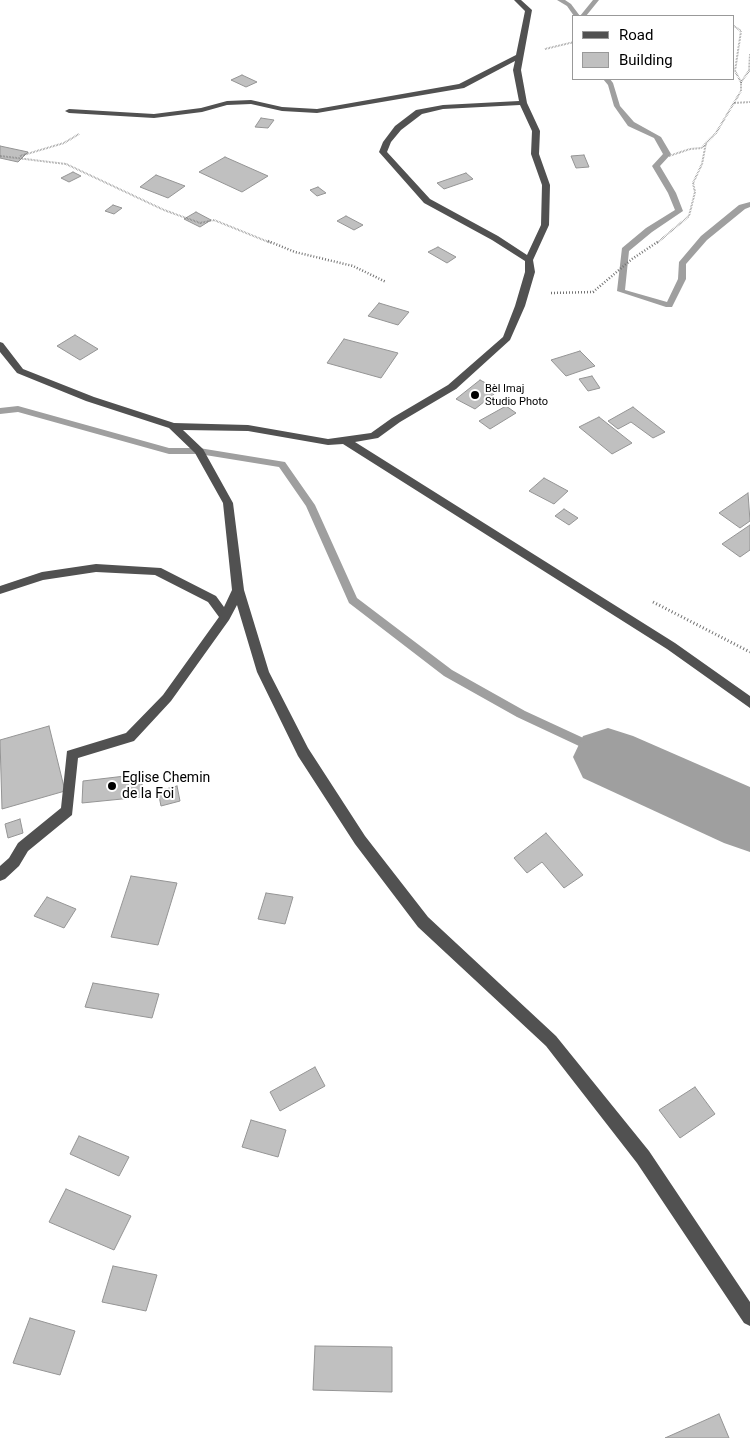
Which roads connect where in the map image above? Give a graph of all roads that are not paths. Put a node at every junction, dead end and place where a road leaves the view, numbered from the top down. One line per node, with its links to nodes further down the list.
1 (517, 0): 2 (street)
2 (518, 57): 3 (street); 4 (street)
3 (523, 103): 5 (street); 5 (street)
4 (69, 111)
5 (529, 260): 8 (street)
6 (0, 345): 7 (street)
7 (173, 426): 8 (street); 10 (street)
8 (346, 441): 12 (street)
9 (0, 590): 11 (street)
10 (238, 590): 11 (street); 14 (street)
11 (225, 617): 13 (street)
12 (750, 703)
13 (0, 874)
14 (750, 1317)

